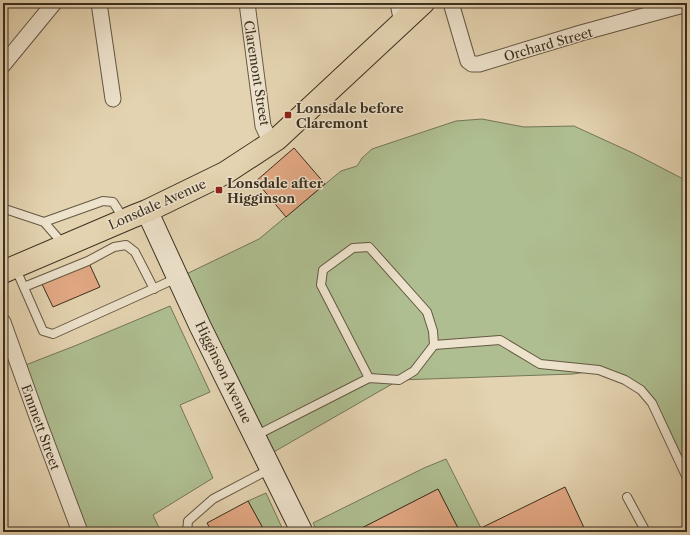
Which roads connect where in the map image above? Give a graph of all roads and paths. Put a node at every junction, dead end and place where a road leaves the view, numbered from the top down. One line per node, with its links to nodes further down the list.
1 (54, 3): 8 (street)
2 (99, 3): 9 (street)
3 (246, 3): 10 (street, Claremont Street)
4 (423, 3): 7 (main road, Lonsdale Avenue)
5 (451, 3): 6 (street, Orchard Street)
6 (687, 4)
7 (400, 13): 10 (main road, Lonsdale Avenue)
8 (3, 65)
9 (113, 99)
10 (271, 143): 12 (main road, Lonsdale Avenue)
11 (8, 210): 14 (lane)
12 (147, 212): 13 (main road, Lonsdale Avenue); 17 (street, Higginson Avenue)
13 (125, 220): 14 (lane); 15 (main road, Lonsdale Avenue)
14 (44, 222): 15 (lane)
15 (65, 246): 16 (main road, Lonsdale Avenue)
16 (9, 269): 18 (lane)
17 (178, 278): 19 (lane); 23 (street, Higginson Avenue)
18 (24, 286): 19 (lane); 19 (lane)
19 (154, 289)
20 (3, 322): 27 (street, Emmett Street)
21 (434, 345): 22 (lane); 22 (lane); 25 (lane)
22 (369, 378): 23 (lane)
23 (255, 436): 24 (street, Higginson Avenue)
24 (271, 469): 28 (lane); 29 (street, Higginson Avenue)
25 (687, 478)
26 (627, 498): 30 (lane)
27 (80, 532)
28 (187, 532)
29 (302, 532)
30 (646, 532)

